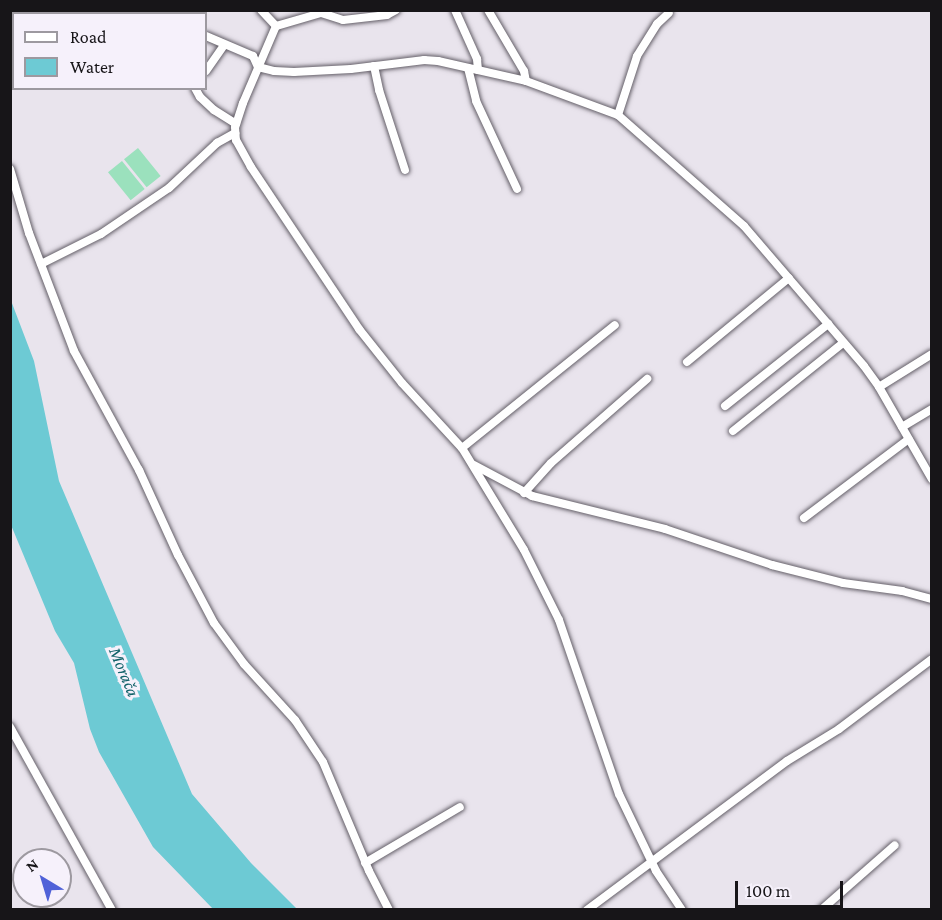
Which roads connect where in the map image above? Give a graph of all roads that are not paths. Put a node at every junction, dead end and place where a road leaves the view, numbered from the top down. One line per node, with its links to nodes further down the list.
1 (261, 10): 6 (street)
2 (396, 10): 6 (street)
3 (455, 10): 13 (street)
4 (488, 10): 14 (street)
5 (669, 13): 16 (street)
6 (276, 26): 10 (street)
7 (207, 36): 8 (street)
8 (224, 45): 10 (street); 12 (street)
9 (375, 66): 10 (street); 11 (street); 20 (street)
10 (258, 67): 17 (street)
11 (468, 68): 13 (street); 21 (street)
12 (207, 70)
13 (478, 70): 14 (street)
14 (525, 81): 16 (street)
15 (196, 90): 17 (street)
16 (618, 115): 23 (street)
17 (236, 124): 18 (street)
18 (235, 134): 22 (street); 36 (street)
19 (10, 169): 22 (street)
20 (405, 170)
21 (517, 189)
22 (41, 264): 47 (street)
23 (789, 278): 24 (street); 28 (street)
24 (828, 324): 26 (street); 31 (street)
25 (615, 325): 36 (street)
26 (843, 342): 30 (street); 34 (street)
27 (932, 354): 30 (street)
28 (687, 362)
29 (647, 379): 39 (street)
30 (879, 387): 33 (street)
31 (725, 406)
32 (932, 409): 33 (street)
33 (902, 427): 35 (street)
34 (733, 431)
35 (909, 439): 38 (street); 40 (street)
36 (462, 448): 37 (street)
37 (473, 464): 39 (street); 46 (street)
38 (932, 479)
39 (524, 493): 41 (street)
40 (804, 519)
41 (932, 598)
42 (932, 659): 46 (street)
43 (10, 728): 48 (street)
44 (460, 807): 47 (street)
45 (895, 845): 52 (street)
46 (651, 860): 50 (street); 51 (street)
47 (365, 863): 49 (street)
48 (112, 909)
49 (389, 909)
50 (587, 909)
51 (682, 909)
52 (821, 909)

